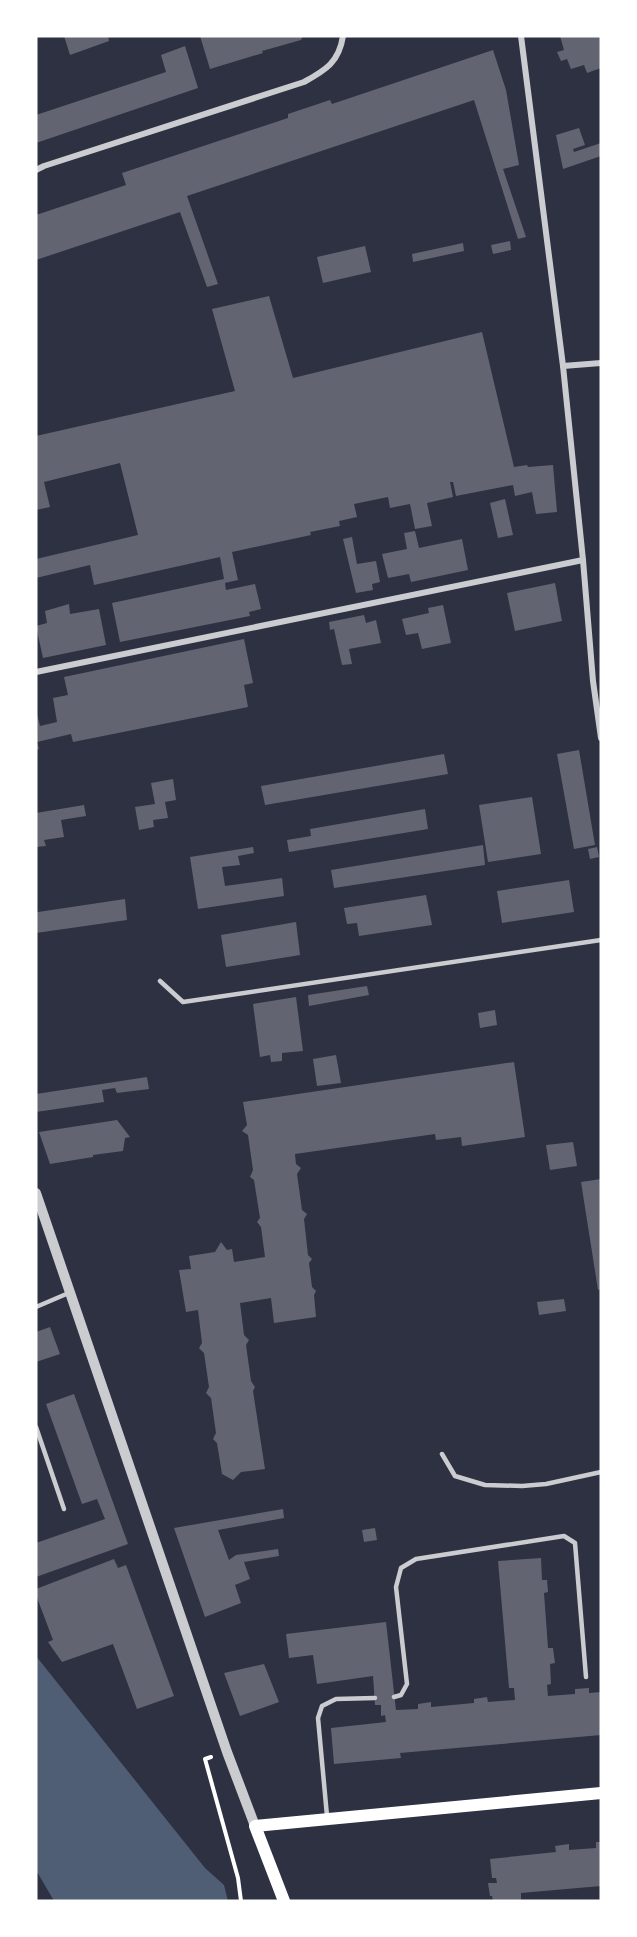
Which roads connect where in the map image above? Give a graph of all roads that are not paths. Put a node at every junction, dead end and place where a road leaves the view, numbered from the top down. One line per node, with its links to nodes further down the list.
1 (343, 36): 3 (street)
2 (520, 36): 5 (street)
3 (36, 171)
4 (601, 363): 5 (street)
5 (563, 366): 6 (street)
6 (583, 560): 7 (street); 8 (street)
7 (36, 672)
8 (601, 738)
9 (601, 940): 10 (lane)
10 (160, 981)
11 (36, 1193): 12 (street)
12 (70, 1292): 13 (lane); 23 (street)
13 (36, 1307)
14 (36, 1427): 17 (lane)
15 (442, 1454): 16 (lane)
16 (601, 1472)
17 (64, 1509)
18 (586, 1677): 19 (lane)
19 (394, 1697)
20 (375, 1698): 22 (lane)
21 (601, 1793): 22 (main road)
22 (327, 1819): 23 (main road)
23 (255, 1826): 24 (main road)
24 (284, 1901)

